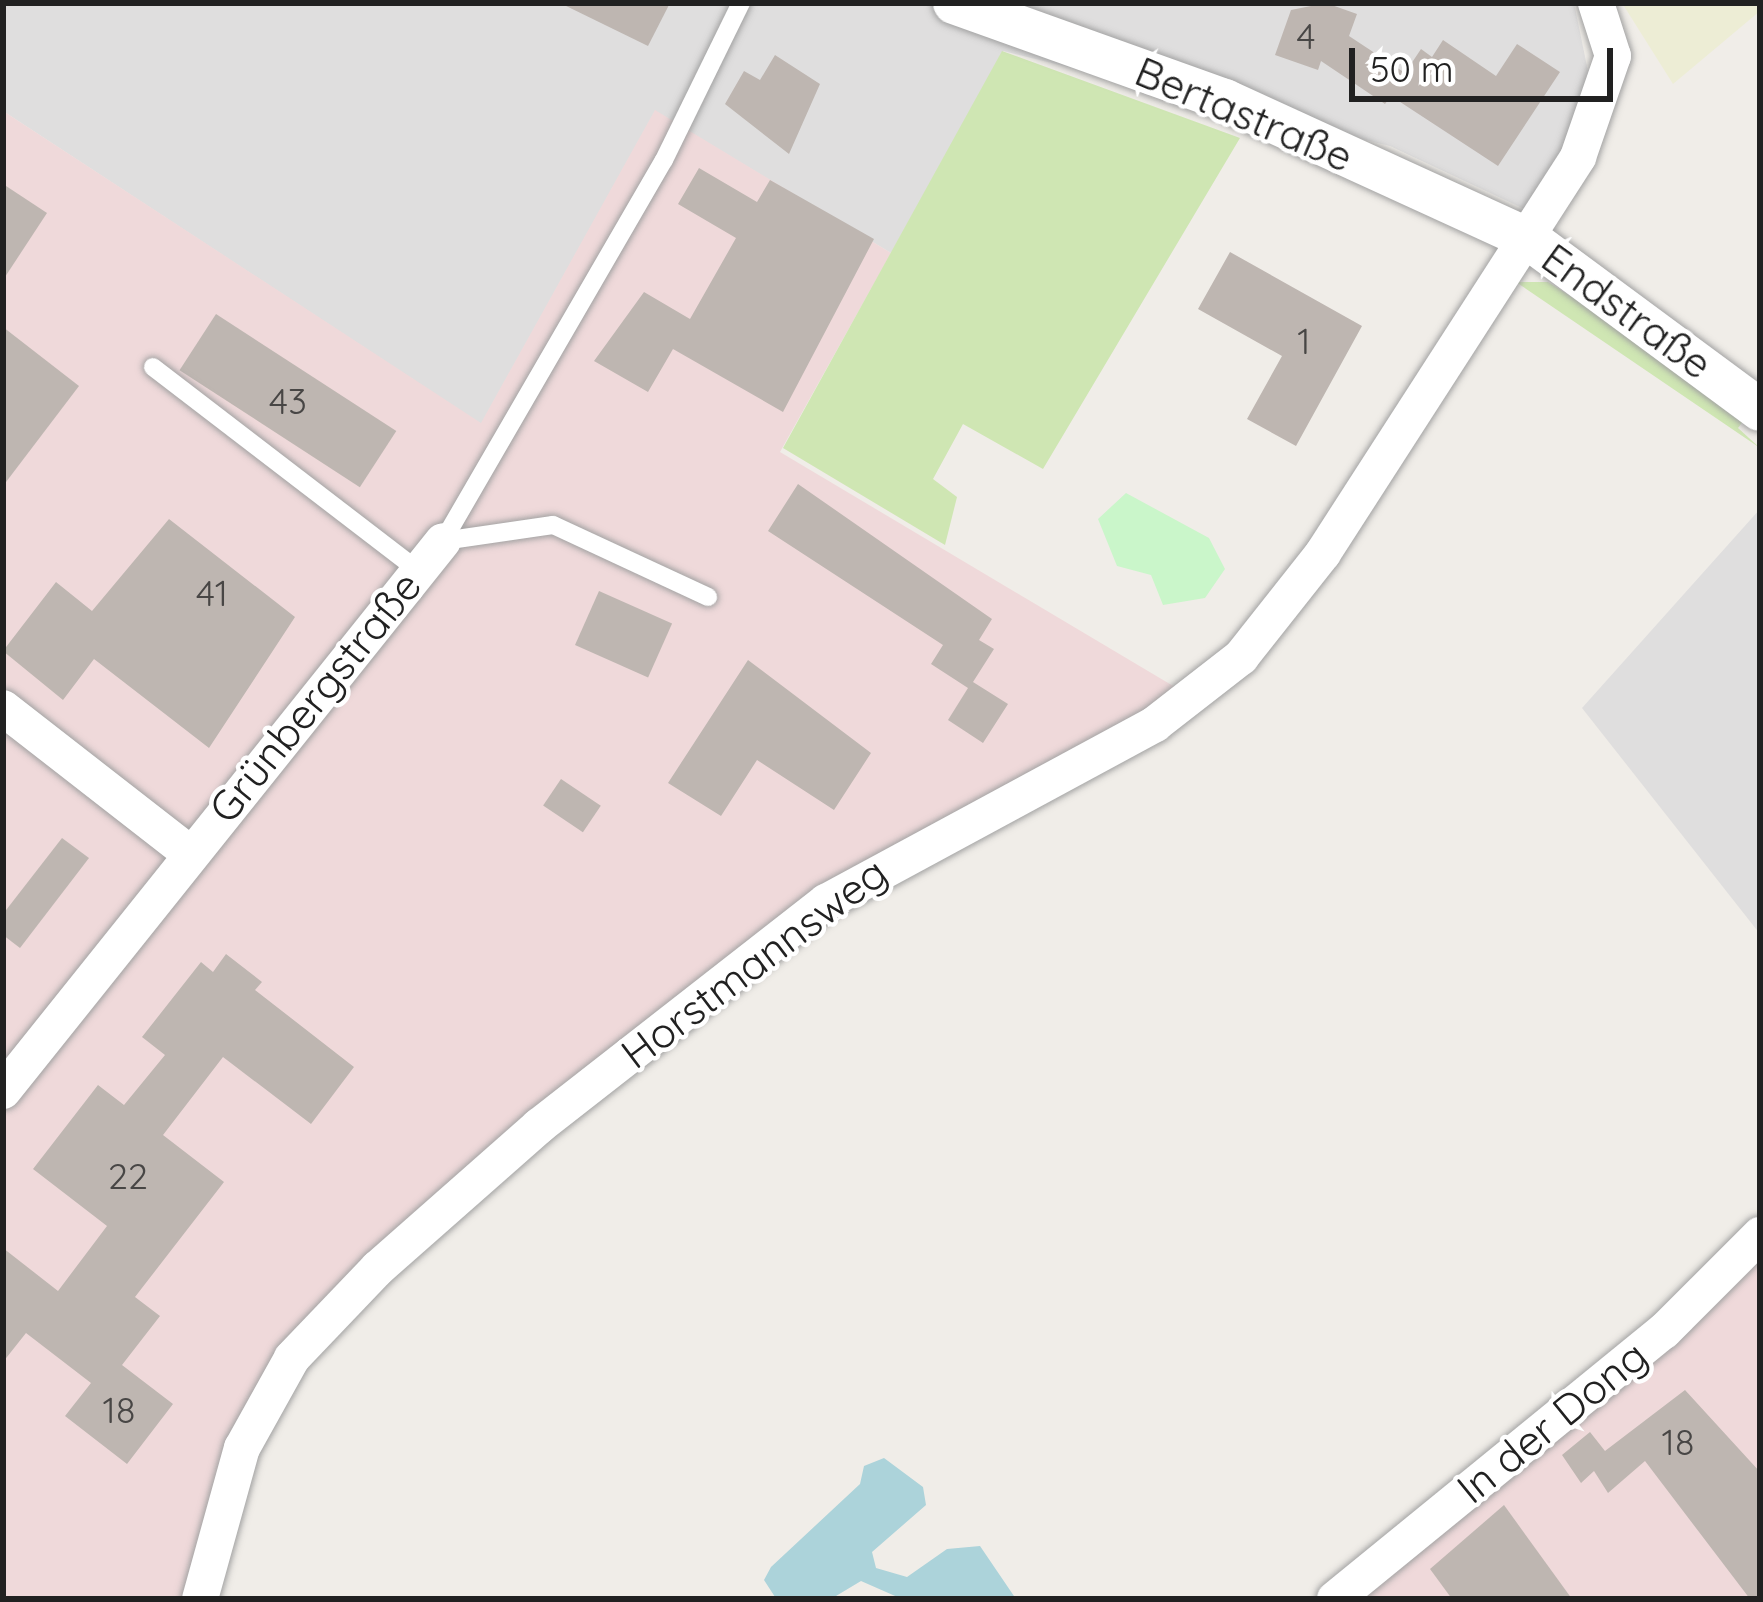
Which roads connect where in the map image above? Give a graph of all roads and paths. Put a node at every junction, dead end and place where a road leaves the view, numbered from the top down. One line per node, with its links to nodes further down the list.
1 (741, 3): 7 (lane)
2 (954, 3): 4 (street, Bertastraße)
3 (1596, 3): 4 (street, Endstraße)
4 (1529, 239): 6 (street, Endstraße); 14 (street, Horstmannsweg)
5 (153, 367): 8 (lane)
6 (1760, 410)
7 (443, 541): 8 (street, Grünbergstraße); 9 (lane)
8 (418, 570): 11 (street, Grünbergstraße)
9 (708, 597)
10 (3, 708): 11 (street, Grünbergstraße)
11 (188, 853): 12 (street, Grünbergstraße)
12 (3, 1091)
13 (1760, 1235): 15 (street, In der Dong)
14 (200, 1599)
15 (1335, 1599)

